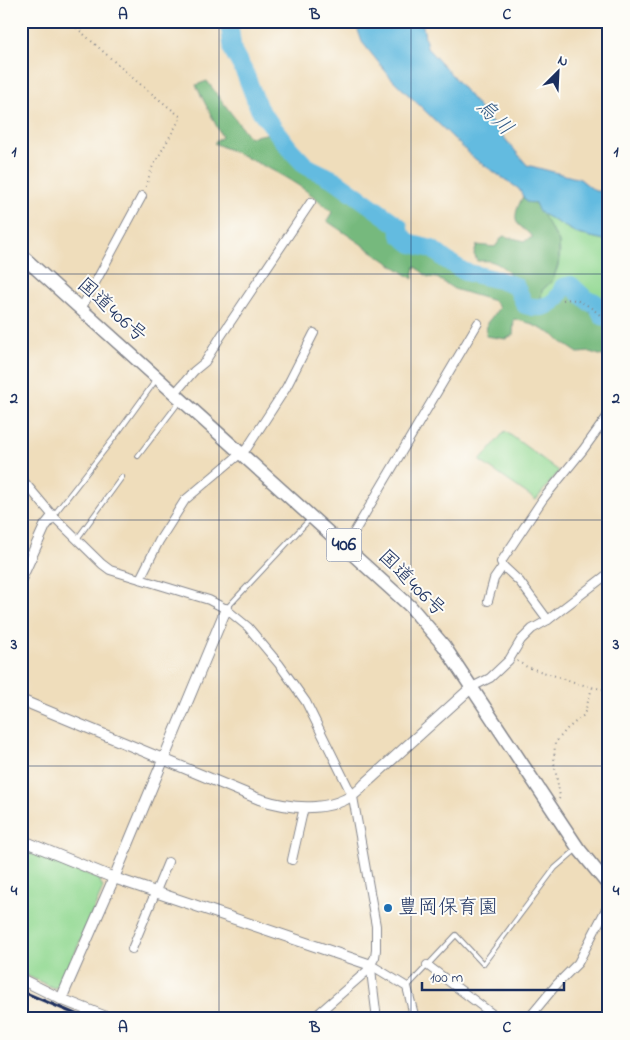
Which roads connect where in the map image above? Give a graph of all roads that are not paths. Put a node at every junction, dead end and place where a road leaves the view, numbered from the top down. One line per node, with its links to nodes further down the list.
1 (142, 196): 4 (street)
2 (311, 202): 8 (street)
3 (21, 255): 4 (highway, 国道406号 / 406)
4 (81, 309): 7 (highway, 国道406号 / 406)
5 (478, 324): 17 (street)
6 (314, 333): 10 (street)
7 (157, 377): 8 (highway, 国道406号 / 406); 14 (lane)
8 (178, 396): 10 (highway, 国道406号 / 406); 11 (lane)
9 (609, 414): 18 (street)
10 (241, 454): 15 (highway, 国道406号 / 406); 21 (street)
11 (138, 456)
12 (122, 477): 16 (lane)
13 (21, 478): 14 (street)
14 (53, 516): 16 (street); 20 (street)
15 (312, 516): 17 (highway, 国道406号 / 406); 23 (lane)
16 (77, 539): 21 (street)
17 (346, 546): 25 (highway, 国道406号 / 406)
18 (503, 566): 22 (street); 24 (street)
19 (609, 573): 24 (street)
20 (21, 579)
21 (140, 579): 23 (street)
22 (488, 600)
23 (226, 609): 27 (street); 28 (street)
24 (548, 620): 25 (street)
25 (472, 687): 28 (street); 31 (highway, 国道406号 / 406)
26 (21, 700): 27 (street)
27 (163, 759): 29 (street); 34 (street)
28 (353, 797): 29 (street); 39 (street)
29 (304, 807): 32 (street)
30 (21, 840): 34 (street)
31 (578, 848): 35 (highway, 国道406号 / 406); 40 (lane)
32 (292, 860)
33 (168, 862): 36 (street)
34 (114, 878): 36 (street); 43 (street)
35 (609, 886)
36 (156, 892): 38 (street); 39 (street)
37 (609, 907): 49 (street)
38 (132, 949)
39 (371, 965): 42 (street); 45 (street); 46 (street)
40 (427, 965): 42 (lane); 48 (street)
41 (21, 979): 43 (street)
42 (406, 987): 47 (street)
43 (61, 999): 44 (street)
44 (111, 1019)
45 (312, 1019)
46 (377, 1019)
47 (415, 1019)
48 (499, 1019)
49 (528, 1019)

